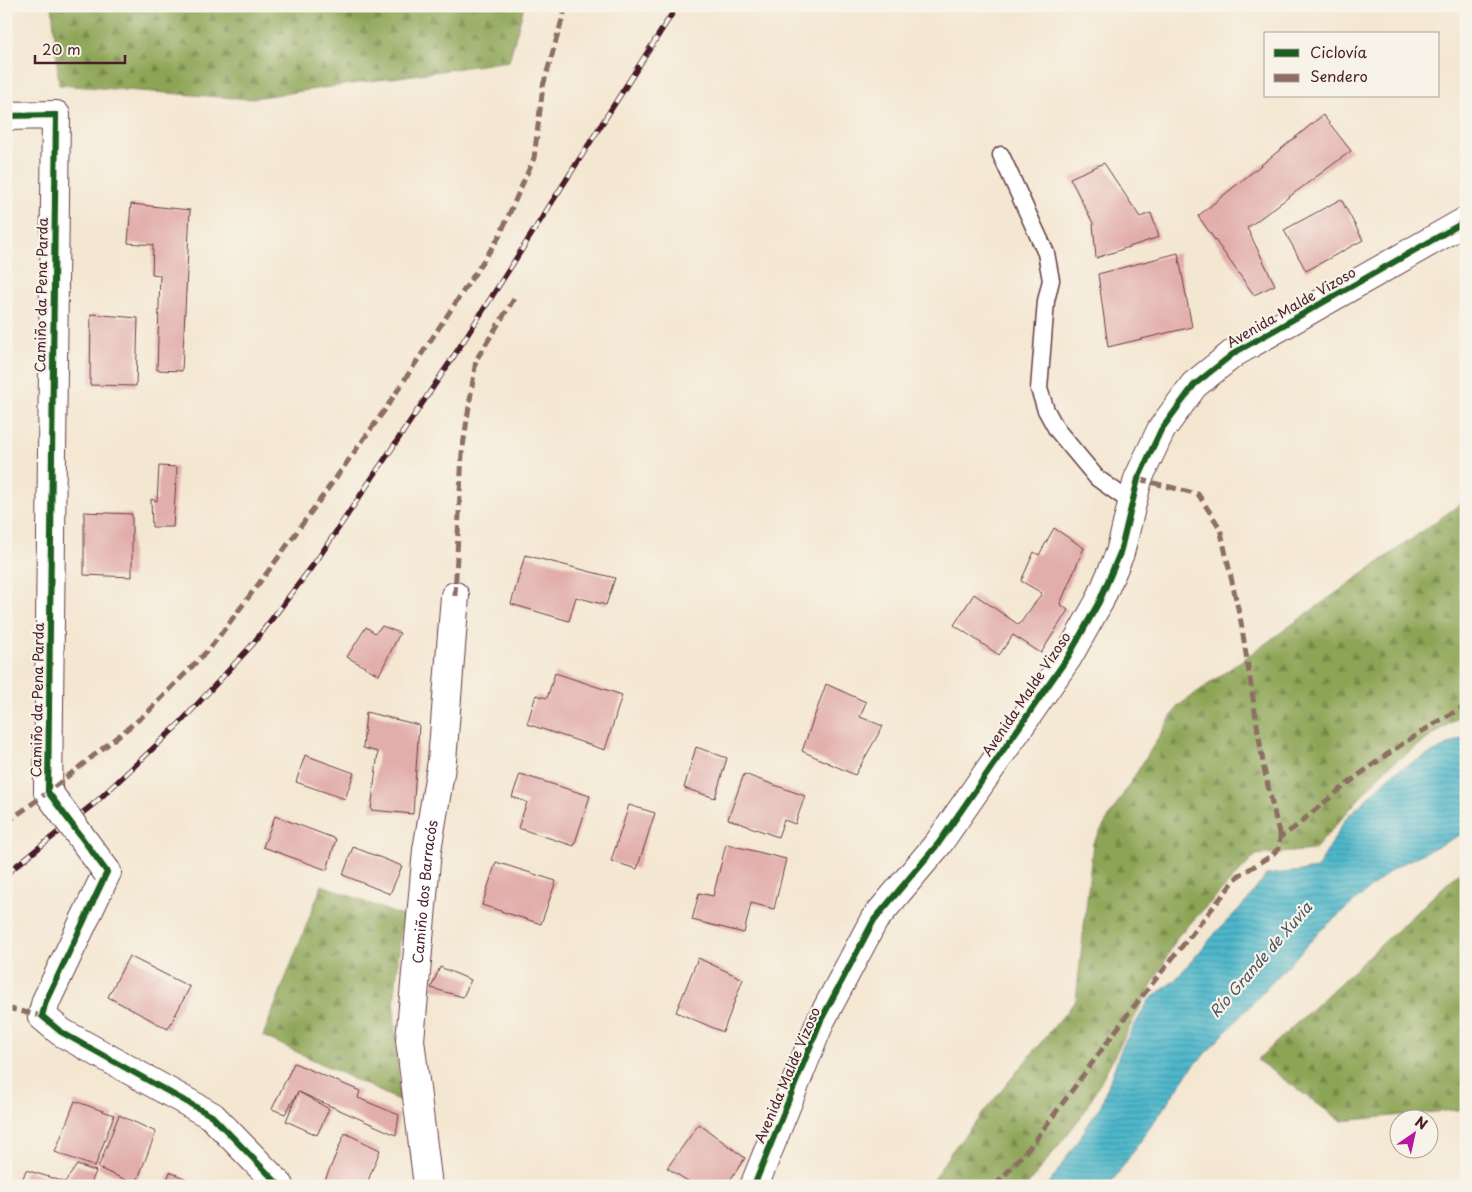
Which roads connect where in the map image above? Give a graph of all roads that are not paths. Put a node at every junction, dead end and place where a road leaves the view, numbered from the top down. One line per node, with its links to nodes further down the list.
1 (6, 116): 6 (street, Camiño da Pena Parda, bridge)
2 (1001, 155): 4 (lane)
3 (1457, 226): 4 (street, Avenida Malde Vizoso)
4 (1132, 504): 8 (street, Avenida Malde Vizoso)
5 (455, 596): 7 (street, Camiño dos Barracós)
6 (280, 1186)
7 (428, 1186)
8 (754, 1186)

